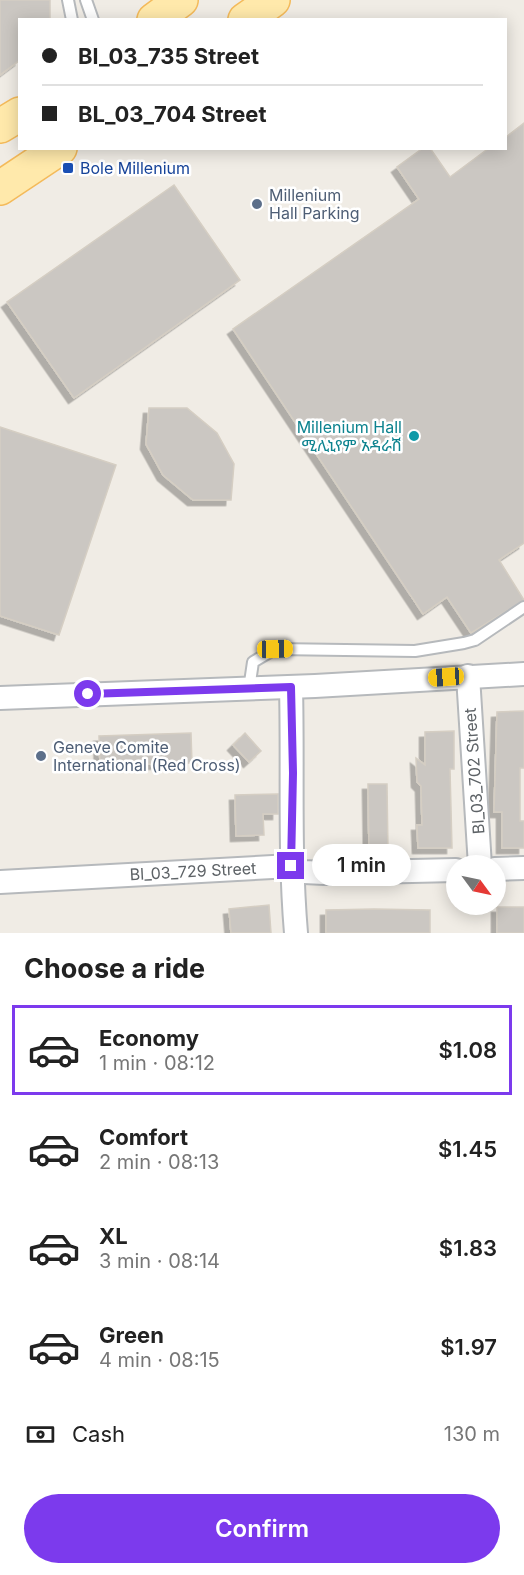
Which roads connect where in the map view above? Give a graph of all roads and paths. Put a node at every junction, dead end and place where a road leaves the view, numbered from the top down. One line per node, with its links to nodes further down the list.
1 (68, 0): 4 (lane)
2 (86, 0): 5 (lane)
3 (273, 0): 6 (main road)
4 (72, 18)
5 (92, 18)
6 (248, 18)
7 (18, 115): 8 (main road)
8 (0, 126)
9 (58, 150): 10 (main road)
10 (0, 188)
11 (524, 607): 15 (lane)
12 (524, 674): 13 (street)
13 (468, 676): 14 (street); 17 (street, Bl_03_702 Street)
14 (291, 687): 15 (street); 18 (street)
15 (249, 688): 16 (street)
16 (0, 698)
17 (479, 855)
18 (291, 866): 21 (street, Bl_03_729 Street); 22 (street, Bl_03_729 Street); 23 (street)
19 (524, 868): 20 (street)
20 (506, 869)
21 (446, 870)
22 (0, 882)
23 (296, 933)

